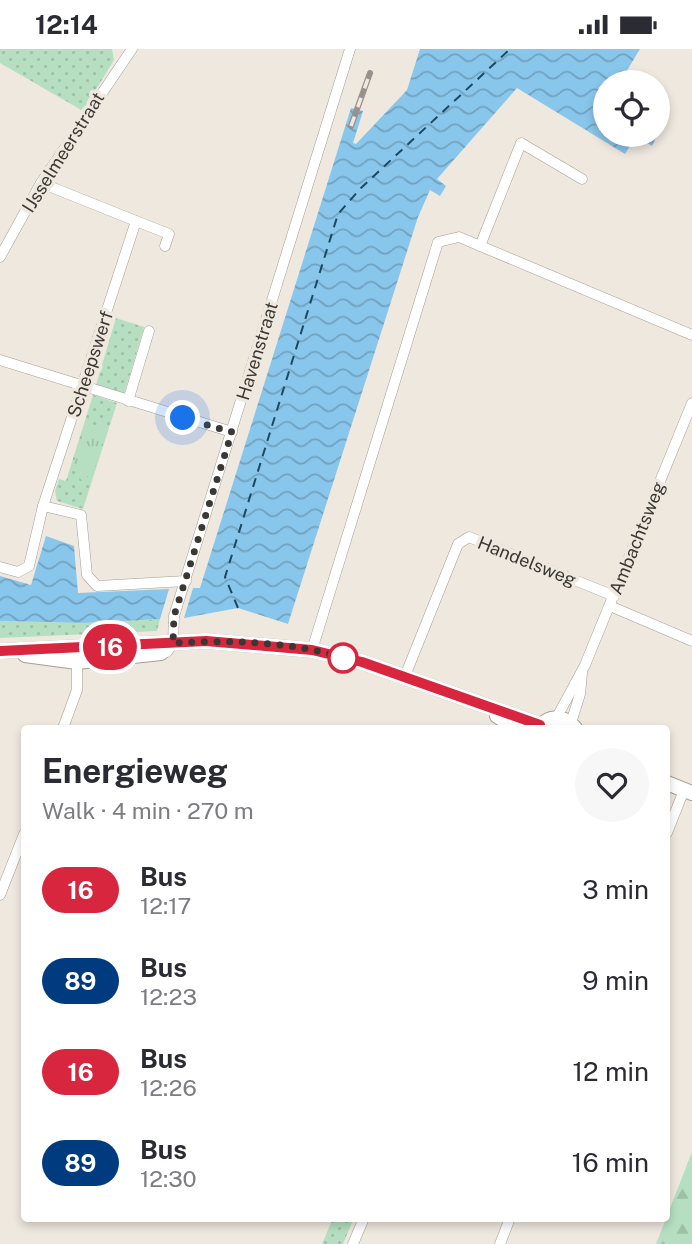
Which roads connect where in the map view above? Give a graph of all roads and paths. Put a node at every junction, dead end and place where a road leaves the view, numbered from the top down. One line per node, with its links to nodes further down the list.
1 (132, 49): 4 (street, IJsselmeerstraat)
2 (350, 49): 16 (street, Havenstraat)
3 (582, 179): 7 (street)
4 (41, 183): 5 (street); 8 (street, IJsselmeerstraat)
5 (136, 221): 6 (street); 12 (street, Scheepswerf)
6 (165, 246)
7 (480, 246): 10 (street); 23 (street)
8 (0, 257)
9 (149, 331): 13 (street)
10 (692, 335)
11 (0, 360): 12 (street)
12 (82, 387): 13 (street); 17 (street, Scheepswerf)
13 (128, 401): 16 (street)
14 (692, 403): 15 (street, Ambachtsweg)
15 (688, 423): 20 (street, Ambachtsweg)
16 (232, 432): 19 (street, Havenstraat)
17 (43, 506): 18 (street, Scheepswerf); 19 (street)
18 (0, 567)
19 (186, 581): 22 (street, Havenstraat)
20 (612, 601): 21 (street); 26 (street, Handelsweg); 28 (street, Ambachtsweg)
21 (692, 641)
22 (170, 647): 23 (street); 25 (street)
23 (312, 650): 26 (street)
24 (1, 651): 25 (street)
25 (76, 654): 29 (street)
26 (405, 676): 27 (street)
27 (478, 705): 30 (street); 31 (street)
28 (568, 723)
29 (64, 725)
30 (512, 725)
31 (533, 725)
32 (670, 784): 33 (street)
33 (688, 791): 34 (street)
34 (670, 827)
35 (21, 842): 36 (street)
36 (0, 895)
37 (362, 1222): 39 (street)
38 (508, 1222): 40 (street)
39 (353, 1244)
40 (500, 1244)

